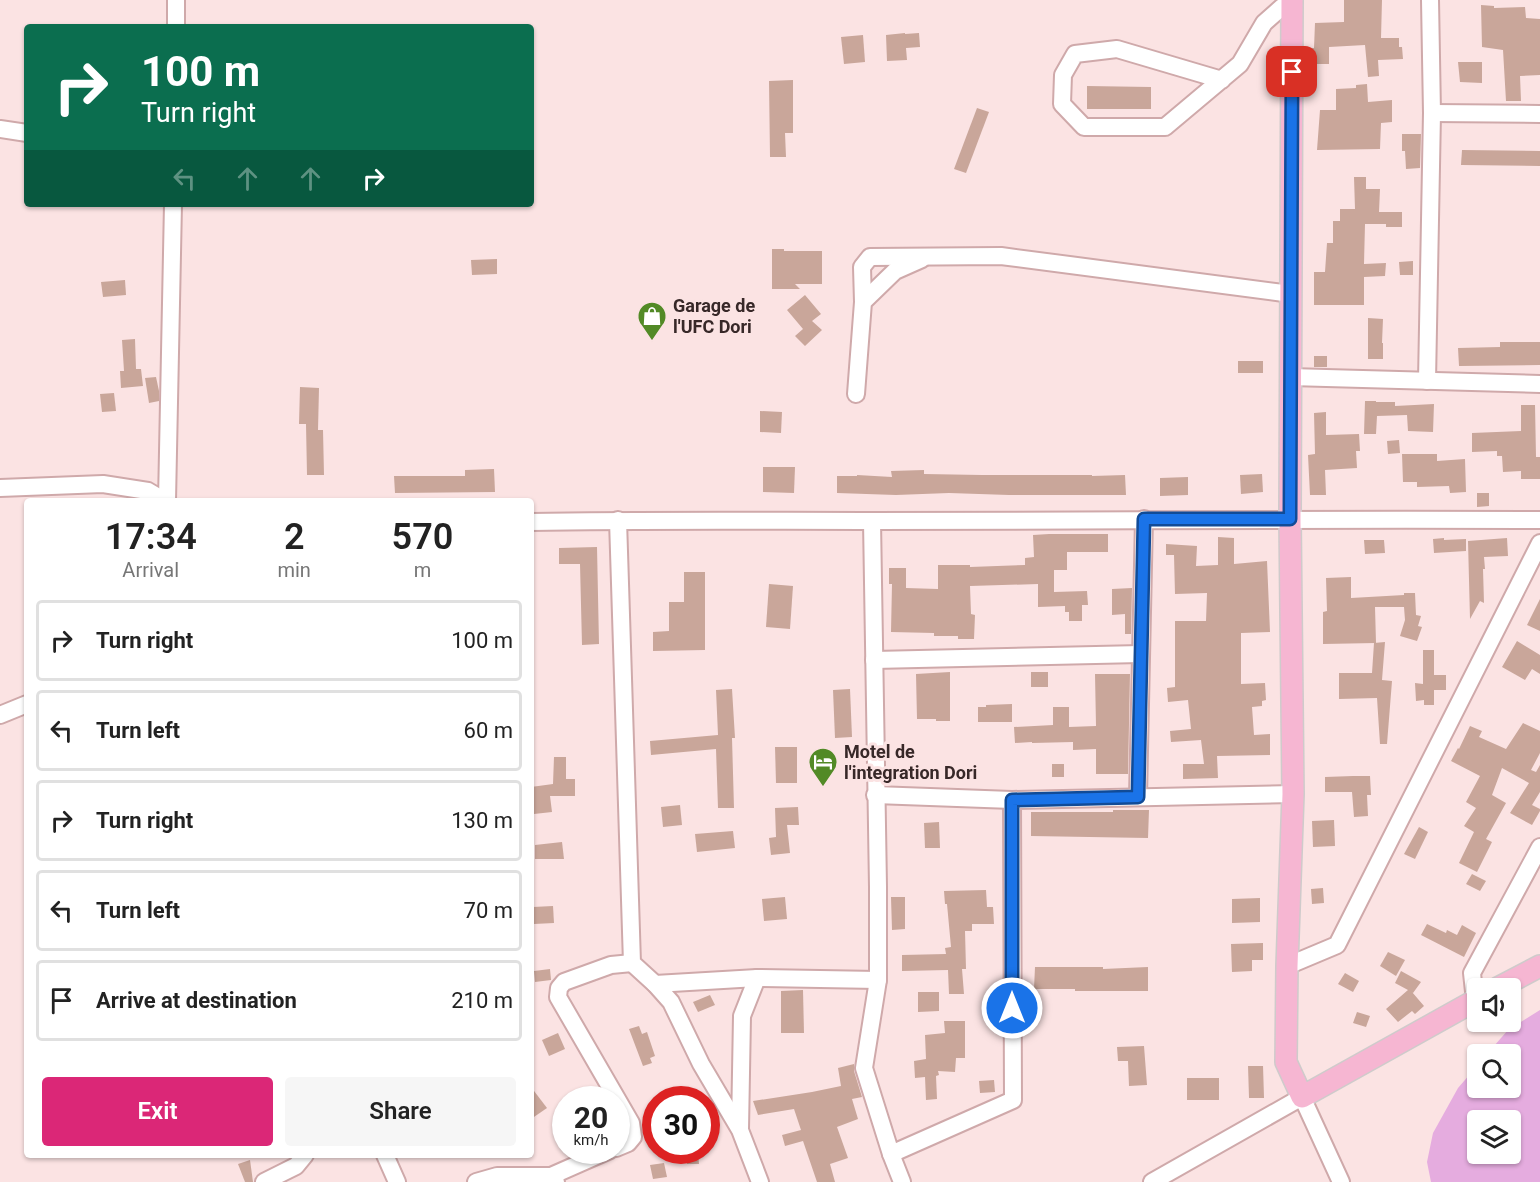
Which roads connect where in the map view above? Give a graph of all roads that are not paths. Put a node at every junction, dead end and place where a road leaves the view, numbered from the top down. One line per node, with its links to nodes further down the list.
1 (176, 0): 4 (street)
2 (1430, 0): 6 (street)
3 (1292, 2): 5 (street); 12 (main road)
4 (176, 24)
5 (1222, 80): 5 (street)
6 (1432, 114): 7 (street); 15 (street)
7 (1540, 114)
8 (0, 129): 9 (street)
9 (24, 133)
10 (172, 207): 20 (street)
11 (932, 256): 12 (street); 13 (street); 13 (street)
12 (1291, 294): 14 (main road)
13 (863, 302): 17 (street)
14 (1290, 377): 15 (street); 22 (main road)
15 (1427, 381): 16 (street)
16 (1540, 384)
17 (856, 394)
18 (0, 488): 19 (street)
19 (147, 496)
20 (166, 498)
21 (1144, 519): 22 (street); 25 (street); 28 (street)
22 (1290, 519): 24 (street); 32 (main road)
23 (618, 520): 25 (street); 26 (street); 37 (street)
24 (1540, 520)
25 (872, 521): 29 (street)
26 (534, 522)
27 (1540, 543): 38 (street)
28 (1141, 654): 29 (street); 34 (street)
29 (874, 660): 33 (street)
30 (24, 705): 31 (street)
31 (0, 715)
32 (1293, 794): 34 (street); 38 (main road)
33 (876, 795): 35 (street); 43 (street)
34 (1138, 797): 35 (street)
35 (1012, 800): 51 (street)
36 (1540, 847): 41 (street)
37 (632, 963): 44 (street); 46 (street)
38 (1287, 966): 47 (main road)
39 (1540, 966): 42 (main road)
40 (757, 978): 43 (street); 44 (street); 49 (street)
41 (1473, 978)
42 (1517, 978)
43 (878, 980): 51 (street)
44 (655, 984): 49 (street)
45 (1467, 1005): 47 (main road)
46 (610, 1086)
47 (1302, 1097): 56 (street); 62 (street)
48 (630, 1121): 50 (street)
49 (740, 1130): 60 (street)
50 (630, 1141)
51 (891, 1154): 61 (street)
52 (303, 1158): 57 (street)
53 (386, 1158): 58 (street)
54 (583, 1164): 55 (street)
55 (554, 1179): 59 (street)
56 (1161, 1180)
57 (264, 1182)
58 (397, 1182)
59 (476, 1182)
60 (760, 1182)
61 (902, 1182)
62 (1341, 1182)

